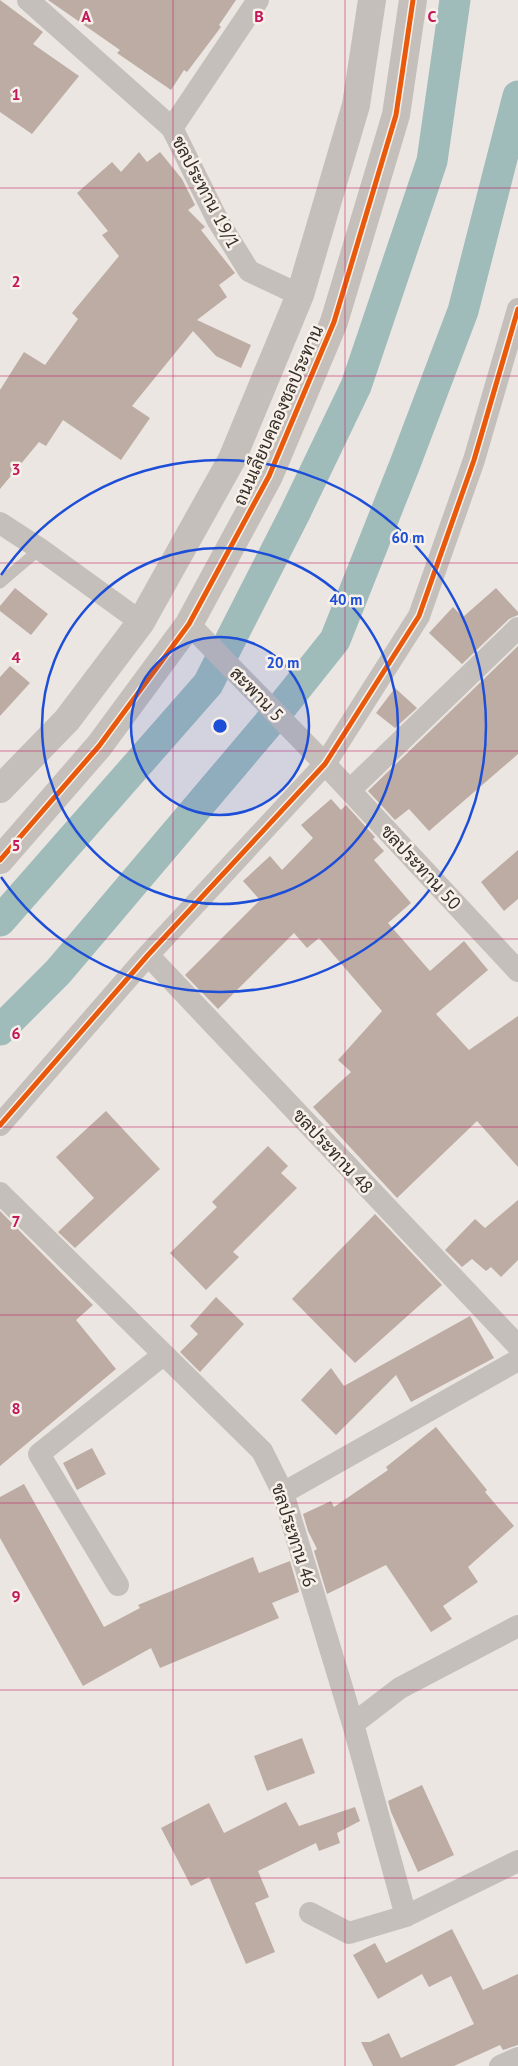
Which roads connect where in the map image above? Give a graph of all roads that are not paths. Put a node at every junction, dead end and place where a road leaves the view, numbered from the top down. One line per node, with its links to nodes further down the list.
1 (258, 0): 5 (street)
2 (372, 0): 6 (street, ถนนเลียบคลองชลประทาน)
3 (413, 0): 12 (street, ถนนเลียบคลองชลประทาน)
4 (41, 5): 5 (street, ชลประทาน 19/1)
5 (172, 128): 6 (street, ชลประทาน 19/1)
6 (300, 295): 11 (street, ถนนเลียบคลองชลประทาน)
7 (518, 308): 14 (street)
8 (0, 523): 9 (street)
9 (40, 549): 10 (lane); 11 (street)
10 (0, 583)
11 (141, 622): 15 (street, ถนนเลียบคลองชลประทาน)
12 (189, 624): 14 (street, สะพาน 5); 17 (street, ถนนเลียบคลองชลประทาน)
13 (518, 628): 16 (street)
14 (324, 764): 16 (street, ชลประทาน 50); 18 (street)
15 (0, 789)
16 (350, 790): 19 (street, ชลประทาน 50)
17 (0, 860)
18 (148, 955): 20 (street); 22 (street, ชลประทาน 48)
19 (518, 971)
20 (0, 1125)
21 (0, 1193): 23 (street, ชลประทาน 46)
22 (518, 1346)
23 (163, 1355): 25 (street, ชลประทาน 46); 26 (street)
24 (518, 1360): 25 (street)
25 (282, 1493): 28 (street, ชลประทาน 46)
26 (118, 1585)
27 (518, 1626): 28 (street)
28 (353, 1724): 31 (street, ชลประทาน 46)
29 (518, 1861): 31 (street)
30 (310, 1913): 31 (street)
31 (406, 1916)
32 (518, 2058): 33 (street)
33 (500, 2066)

